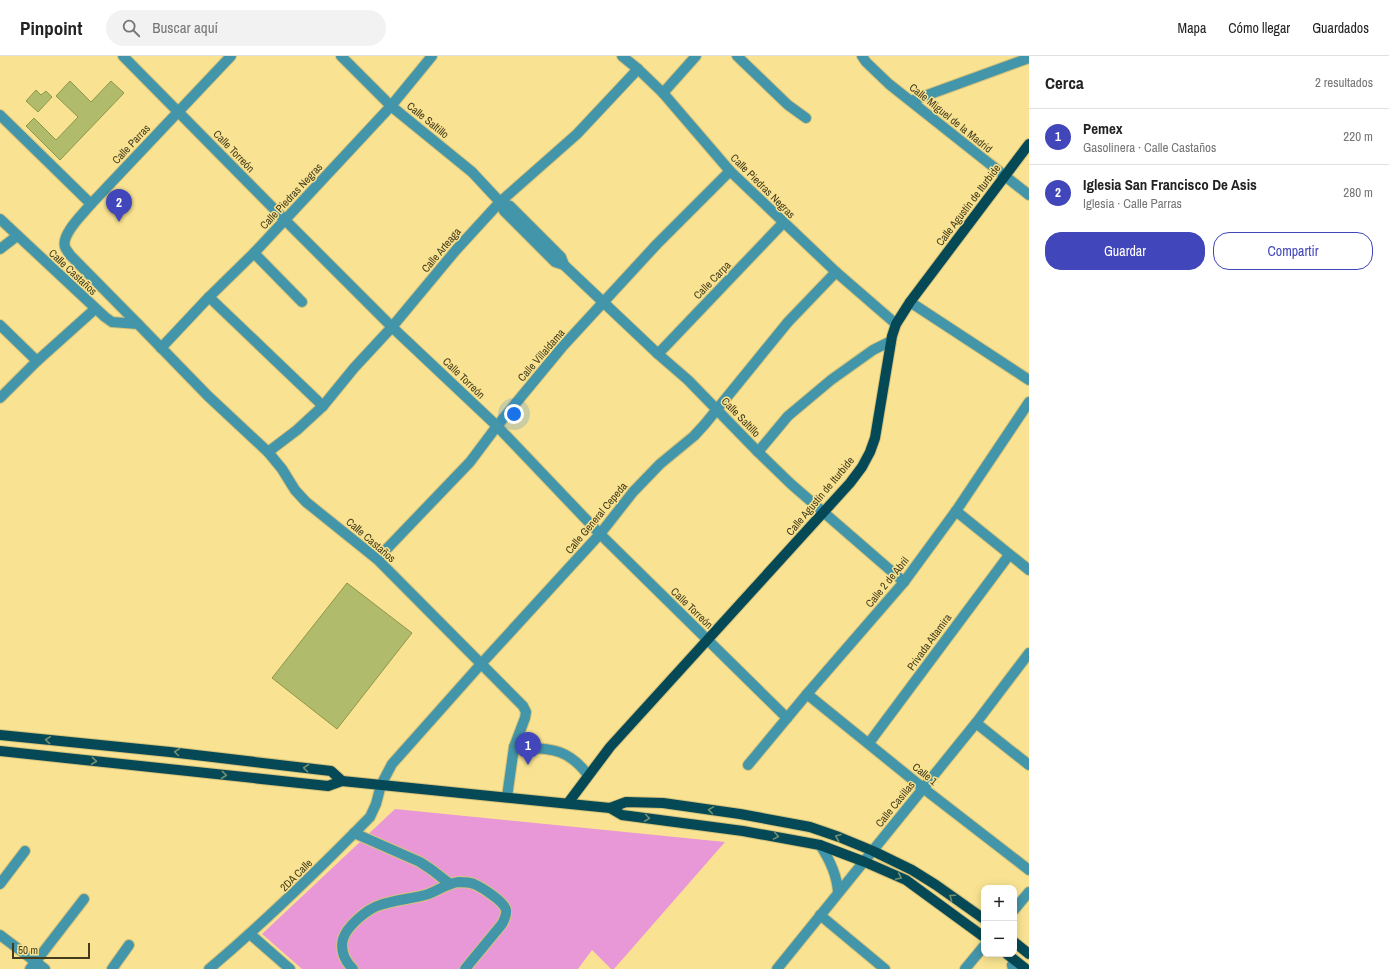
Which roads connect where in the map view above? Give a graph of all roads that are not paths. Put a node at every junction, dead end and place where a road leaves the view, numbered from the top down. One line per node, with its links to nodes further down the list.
1 (123, 56): 14 (street, Calle Torreón)
2 (231, 56): 14 (street, Calle Parras)
3 (341, 56): 13 (street, Calle Saltillo)
4 (432, 56): 13 (street, Calle Piedras Negras)
5 (622, 56): 10 (street, Calle Piedras Negras)
6 (696, 56): 11 (street)
7 (737, 56): 16 (street)
8 (866, 58): 12 (street, Calle Miguel de la Madrid)
9 (1029, 58): 12 (street)
10 (638, 69): 11 (street, Calle Piedras Negras); 21 (street, Calle Arteaga)
11 (663, 93): 18 (street, Calle Piedras Negras)
12 (911, 101): 19 (street, Calle Miguel de la Madrid)
13 (392, 106): 21 (street, Calle Saltillo); 24 (street, Calle Piedras Negras)
14 (178, 111): 22 (street, Calle Parras); 24 (street, Calle Torreón)
15 (0, 116): 22 (street)
16 (806, 118)
17 (1029, 144): 19 (main road, Calle Agustín de Iturbide)
18 (730, 171): 25 (street, Calle Piedras Negras); 34 (street, Calle Villaldama)
19 (1004, 176): 20 (street, Calle Miguel de la Madrid); 33 (main road, Calle Agustín de Iturbide)
20 (1029, 195)
21 (500, 202): 34 (street, Calle Saltillo); 39 (street, Calle Arteaga)
22 (91, 204): 29 (street, Calle Parras)
23 (0, 219): 26 (street, Calle Castaños)
24 (285, 220): 28 (street, Calle Piedras Negras); 39 (street, Calle Torreón)
25 (783, 223): 30 (street, Calle Piedras Negras); 42 (street, Calle Carpa)
26 (18, 236): 27 (street); 35 (street, Calle Castaños)
27 (0, 249)
28 (254, 253): 31 (street, Calle Piedras Negras); 32 (street)
29 (70, 255): 36 (street, Calle Castaños)
30 (836, 272): 37 (street, Calle Piedras Negras); 48 (street, Calle General Cepeda)
31 (209, 297): 41 (street, Calle Piedras Negras); 47 (street)
32 (302, 302)
33 (910, 302): 37 (main road, Calle Agustín de Iturbide); 44 (street)
34 (604, 303): 42 (street, Calle Saltillo); 49 (street, Calle Villaldama)
35 (95, 309): 36 (street, Calle Castaños); 43 (street)
36 (138, 324): 41 (street, Calle Castaños)
37 (896, 324): 40 (main road, Calle Agustín de Iturbide)
38 (0, 325): 43 (street)
39 (392, 327): 47 (street, Calle Arteaga); 49 (street, Calle Torreón)
40 (891, 341): 51 (street); 53 (main road, Calle Agustín de Iturbide)
41 (161, 348): 50 (street, Calle Castaños)
42 (658, 354): 48 (street, Calle Saltillo)
43 (37, 361): 45 (street)
44 (1029, 380)
45 (0, 398)
46 (1029, 402): 52 (street, Calle 2 de Abril)
47 (323, 406): 50 (street, Calle Arteaga)
48 (716, 409): 51 (street, Calle Saltillo); 54 (street, Calle General Cepeda)
49 (497, 426): 54 (street, Calle Torreón); 56 (street, Calle Villaldama)
50 (268, 452): 56 (street, Calle Castaños)
51 (758, 452): 53 (street, Calle Saltillo)
52 (956, 511): 55 (street); 58 (street, Calle 2 de Abril)
53 (824, 512): 58 (street, Calle Saltillo); 59 (main road, Calle Agustín de Iturbide)
54 (600, 534): 59 (street, Calle Torreón); 61 (street, Calle General Cepeda)
55 (1009, 555): 57 (street); 66 (street, Privada Altamira)
56 (377, 559): 61 (street, Calle Castaños)
57 (1029, 570)
58 (904, 582): 62 (street, Calle 2 de Abril)
59 (708, 640): 63 (street, Calle Torreón); 71 (main road, Calle Agustín de Iturbide)
60 (1029, 653): 64 (street, Calle Casillas)
61 (481, 664): 67 (street, Calle Castaños); 73 (street, Calle General Cepeda)
62 (807, 694): 63 (street, Calle 2 de Abril); 66 (street, Calle 1)
63 (787, 718): 69 (street, Calle 2 de Abril)
64 (976, 723): 70 (street); 74 (street, Calle Casillas)
65 (0, 736): 72 (main road, one-way to 65)
66 (869, 744): 74 (street, Calle 1)
67 (514, 747): 71 (street); 75 (street, Calle Castaños)
68 (0, 751): 72 (main road, one-way to 72)
69 (748, 765)
70 (1029, 765)
71 (588, 775): 76 (main road, Calle Agustín de Iturbide)
72 (342, 781): 73 (main road)
73 (381, 785): 75 (main road); 78 (street, 2DA Calle)
74 (923, 788): 81 (street, Calle Casillas); 83 (street, Calle 1)
75 (506, 797): 76 (main road)
76 (568, 803): 77 (main road)
77 (610, 808): 79 (main road, one-way to 79); 81 (main road, one-way to 77)
78 (354, 833): 85 (street); 92 (street, 2DA Calle)
79 (820, 845): 82 (main road); 86 (street)
80 (25, 851): 84 (street)
81 (873, 851): 82 (street, Calle Casillas); 91 (main road, one-way to 81)
82 (863, 861): 86 (street, Calle Casillas); 94 (main road, one-way to 94)
83 (1029, 870)
84 (0, 884)
85 (450, 884): 105 (street); 106 (street)
86 (838, 892): 90 (street, Calle Casillas)
87 (1029, 892): 89 (street)
88 (84, 899): 100 (street)
89 (1017, 906)
90 (820, 915): 107 (street, Calle Casillas); 108 (street)
91 (981, 917)
92 (250, 934): 103 (street, 2DA Calle); 104 (street)
93 (0, 935): 100 (street)
94 (981, 935)
95 (1017, 944): 98 (main road)
96 (129, 945): 102 (street)
97 (981, 950): 109 (street)
98 (1029, 954)
99 (1014, 965): 110 (main road)
100 (33, 966): 101 (street)
101 (45, 969)
102 (112, 969)
103 (209, 969)
104 (290, 969)
105 (353, 969)
106 (465, 969)
107 (777, 969)
108 (885, 969)
109 (965, 969)
110 (1026, 969)

